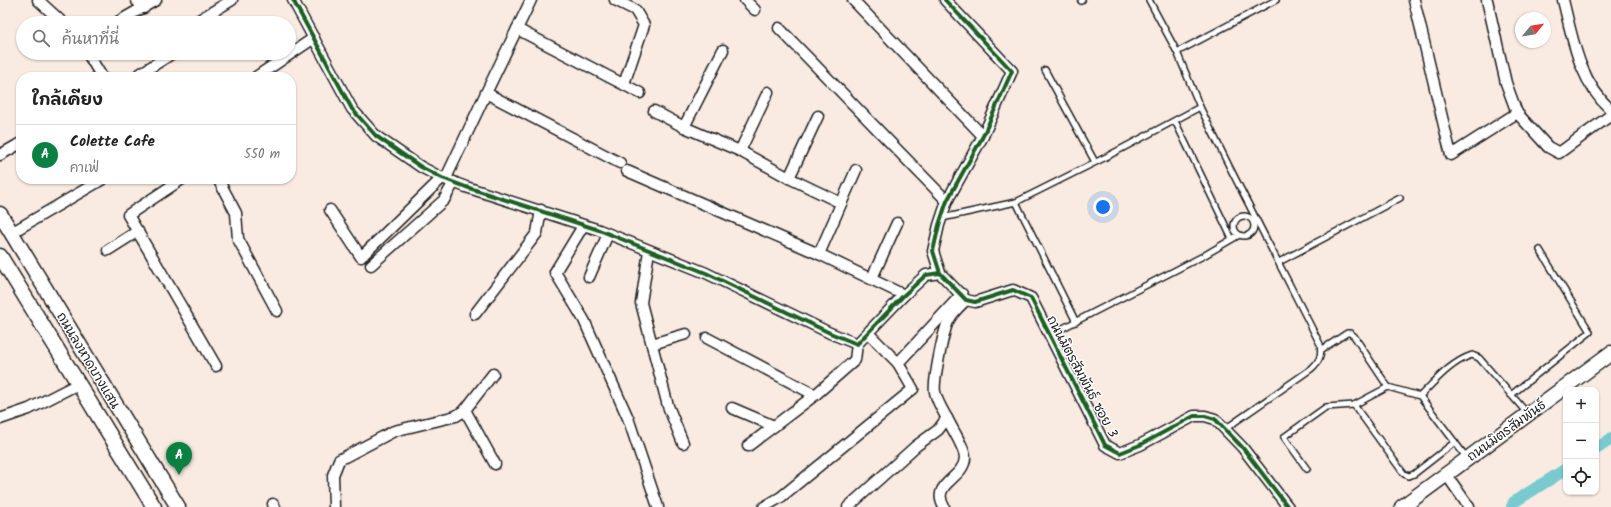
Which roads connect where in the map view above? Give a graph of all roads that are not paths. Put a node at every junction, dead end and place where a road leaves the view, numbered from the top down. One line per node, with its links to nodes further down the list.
1 (38, 0): 18 (street)
2 (136, 0): 16 (street)
3 (156, 0): 16 (street)
4 (232, 0): 20 (street)
5 (293, 0): 23 (street)
6 (531, 0): 22 (street)
7 (615, 0): 34 (street)
8 (745, 0): 17 (street)
9 (853, 0): 46 (street)
10 (945, 0): 46 (street)
11 (1149, 0): 26 (lane)
12 (1276, 0): 26 (lane)
13 (1414, 0): 41 (street)
14 (1486, 0): 41 (street)
15 (1563, 0): 39 (street)
16 (144, 8): 19 (street)
17 (755, 10)
18 (55, 16)
19 (129, 16)
20 (206, 16)
21 (779, 28): 58 (street)
22 (517, 29): 34 (street); 36 (street)
23 (314, 38): 24 (street); 53 (street)
24 (296, 50)
25 (723, 50): 45 (street)
26 (1177, 52): 38 (lane)
27 (92, 60): 31 (street)
28 (162, 60): 32 (street)
29 (281, 60): 33 (street)
30 (1045, 70): 50 (lane)
31 (99, 72)
32 (143, 72)
33 (263, 72)
34 (624, 84): 37 (street)
35 (768, 92): 48 (street)
36 (486, 93): 53 (street); 79 (street)
37 (640, 93)
38 (1200, 107): 44 (lane); 61 (lane)
39 (1611, 110)
40 (654, 112): 45 (street)
41 (1517, 113): 42 (street)
42 (1611, 115)
43 (818, 116): 52 (street)
44 (1175, 121): 50 (lane); 75 (lane)
45 (684, 127): 48 (street)
46 (983, 136): 58 (street)
47 (16, 146): 49 (street)
48 (740, 151): 52 (street)
49 (0, 155)
50 (1095, 162): 59 (lane)
51 (856, 170): 60 (street)
52 (789, 178): 60 (street)
53 (447, 179): 62 (street); 63 (street); 82 (street)
54 (94, 184): 71 (street)
55 (174, 184): 69 (street)
56 (221, 184): 88 (street)
57 (1400, 198): 81 (lane)
58 (947, 202): 66 (street)
59 (1016, 202): 66 (lane); 90 (lane)
60 (842, 203): 79 (street)
61 (1250, 208): 65 (lane); 73 (lane)
62 (330, 210)
63 (542, 210): 68 (street); 89 (street)
64 (0, 214): 71 (main road, ถนนลงหาดบางแสน)
65 (1244, 217): 70 (lane); 74 (lane)
66 (941, 218): 83 (street)
67 (897, 223): 85 (street)
68 (583, 226): 72 (street); 125 (street)
69 (138, 231): 76 (street); 100 (street)
70 (1253, 231): 73 (lane); 74 (lane)
71 (11, 233): 123 (main road, ถนนลงหาดบางแสน)
72 (608, 234): 78 (street); 84 (street)
73 (1264, 234): 81 (lane)
74 (1239, 235): 75 (lane)
75 (1232, 239): 90 (lane)
76 (108, 250)
77 (1540, 250): 105 (lane)
78 (649, 251): 95 (street); 96 (street)
79 (819, 254): 85 (street)
80 (0, 256): 102 (main road, ถนนลงหาดบางแสน)
81 (1279, 262): 97 (lane)
82 (370, 265)
83 (940, 273): 86 (street); 87 (street)
84 (589, 277)
85 (872, 278): 86 (street)
86 (904, 295): 92 (street)
87 (964, 297): 99 (street); 111 (street); 114 (street, ถนนมิตรสัมพันธ์ ซอย 3)
88 (277, 312)
89 (475, 314)
90 (1076, 322): 91 (lane)
91 (1061, 330)
92 (868, 333): 96 (street); 99 (street)
93 (686, 334): 95 (street)
94 (707, 338): 104 (street)
95 (652, 344): 116 (street)
96 (857, 344): 104 (street)
97 (1321, 350): 103 (lane); 114 (lane)
98 (1611, 353): 110 (main road, ถนนมิตรสัมพันธ์)
99 (898, 363): 126 (street)
100 (216, 366)
101 (493, 374): 109 (street)
102 (78, 384): 112 (street); 122 (main road, ถนนลงหาดบางแสน)
103 (1388, 387): 106 (lane); 107 (lane)
104 (815, 395): 113 (street)
105 (1512, 395): 106 (lane); 110 (lane)
106 (1420, 396): 115 (lane)
107 (1354, 405): 115 (lane); 120 (lane)
108 (732, 408): 113 (street)
109 (465, 410): 119 (street); 124 (street)
110 (1528, 414): 118 (main road, ถนนมิตรสัมพันธ์)
111 (946, 418): 127 (street); 128 (street)
112 (0, 419)
113 (774, 426): 117 (street)
114 (1225, 428): 129 (street, ถนนมิตรสัมพันธ์ ซอย 3)
115 (1455, 442): 118 (lane)
116 (684, 443)
117 (748, 446)
118 (1467, 458): 121 (main road, ถนนมิตรสัมพันธ์)
119 (494, 464)
120 (1307, 469)
121 (1446, 474): 130 (main road, ถนนมิตรสัมพันธ์); 131 (street)
122 (154, 507)
123 (178, 507)
124 (334, 507)
125 (658, 507)
126 (764, 507)
127 (848, 507)
128 (944, 507)
129 (1288, 507)
130 (1402, 507)
131 (1469, 507)

